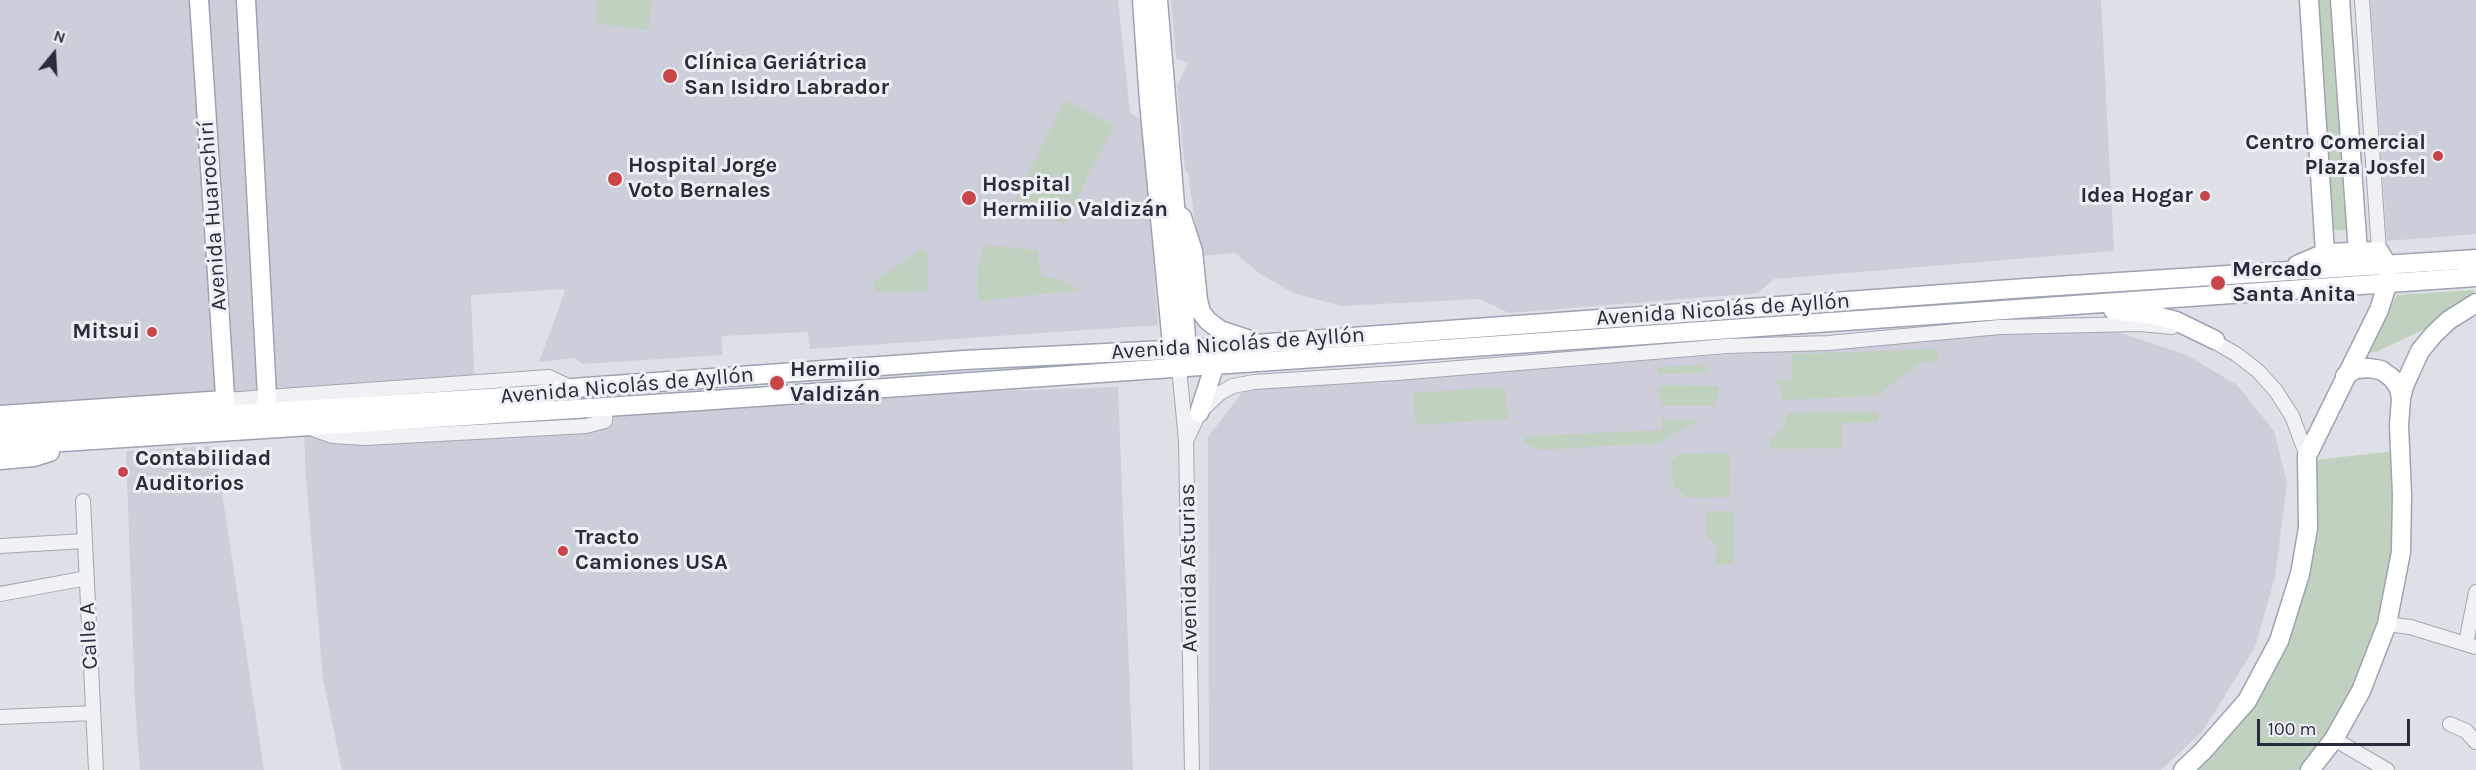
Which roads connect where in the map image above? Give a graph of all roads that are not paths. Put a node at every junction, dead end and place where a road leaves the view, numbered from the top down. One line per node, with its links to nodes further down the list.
1 (199, 0): 30 (main road, Avenida Huarochirí)
2 (246, 0): 26 (main road, Avenida Huarochirí)
3 (1142, 0): 19 (main road)
4 (1158, 0): 8 (main road)
5 (2309, 0): 10 (main road)
6 (2340, 0): 9 (main road)
7 (2362, 0): 12 (street)
8 (1174, 200): 18 (main road); 19 (main road)
9 (2358, 252): 10 (main road); 12 (main road)
10 (2325, 253): 13 (main road)
11 (2476, 259): 12 (main road, Avenida Nicolás de Ayllón)
12 (2385, 266): 13 (main road, Avenida Nicolás de Ayllón); 14 (main road, Avenida Nicolás de Ayllón); 16 (main road, Avenida Nicolás de Ayllón); 22 (main road)
13 (2282, 270): 18 (main road, Avenida Nicolás de Ayllón)
14 (2476, 277)
15 (2476, 303): 24 (main road)
16 (2070, 304): 17 (main road); 20 (main road, Avenida Nicolás de Ayllón)
17 (2215, 340): 28 (street, Avenida Nicolás de Ayllón); 36 (street, Avenida Nicolás de Ayllón)
18 (1267, 343): 19 (main road, Avenida Nicolás de Ayllón)
19 (1179, 349): 21 (main road); 23 (main road, Avenida Nicolás de Ayllón)
20 (1215, 364): 21 (main road, Avenida Nicolás de Ayllón); 28 (main road)
21 (1179, 367): 27 (main road, Avenida Nicolás de Ayllón); 34 (street, Avenida Asturias)
22 (2345, 376): 24 (main road); 36 (main road)
23 (572, 388): 25 (main road, Avenida Nicolás de Ayllón); 25 (street, Avenida Nicolás de Ayllón)
24 (2400, 399): 44 (main road)
25 (405, 403): 26 (main road, Avenida Nicolás de Ayllón); 27 (main road, Avenida Nicolás de Ayllón); 31 (main road, Avenida Nicolás de Ayllón)
26 (266, 413): 30 (main road, Avenida Nicolás de Ayllón); 31 (main road, Avenida Nicolás de Ayllón)
27 (605, 413): 31 (street, Avenida Nicolás de Ayllón)
28 (1199, 413): 34 (street)
29 (0, 415): 30 (main road, Avenida Nicolás de Ayllón)
30 (226, 416): 32 (main road, Avenida Nicolás de Ayllón); 33 (main road, Avenida Nicolás de Ayllón)
31 (308, 427)
32 (0, 429)
33 (95, 439): 35 (main road, Avenida Nicolás de Ayllón); 37 (main road)
34 (1186, 441): 52 (street, Avenida Asturias)
35 (0, 447)
36 (2307, 456): 53 (main road)
37 (0, 460)
38 (83, 501): 39 (street, Calle A)
39 (85, 541): 40 (street); 41 (street, Calle A)
40 (0, 546)
41 (87, 578): 43 (street); 46 (street, Calle A)
42 (2476, 592): 45 (street)
43 (0, 594)
44 (2387, 624): 45 (street); 49 (main road)
45 (2471, 645)
46 (93, 713): 47 (street); 51 (street, Calle A)
47 (0, 717)
48 (2450, 724): 50 (street)
49 (2334, 739): 54 (main road); 55 (street)
50 (2476, 742)
51 (96, 770)
52 (1192, 770)
53 (2183, 770)
54 (2310, 770)
55 (2386, 770)

